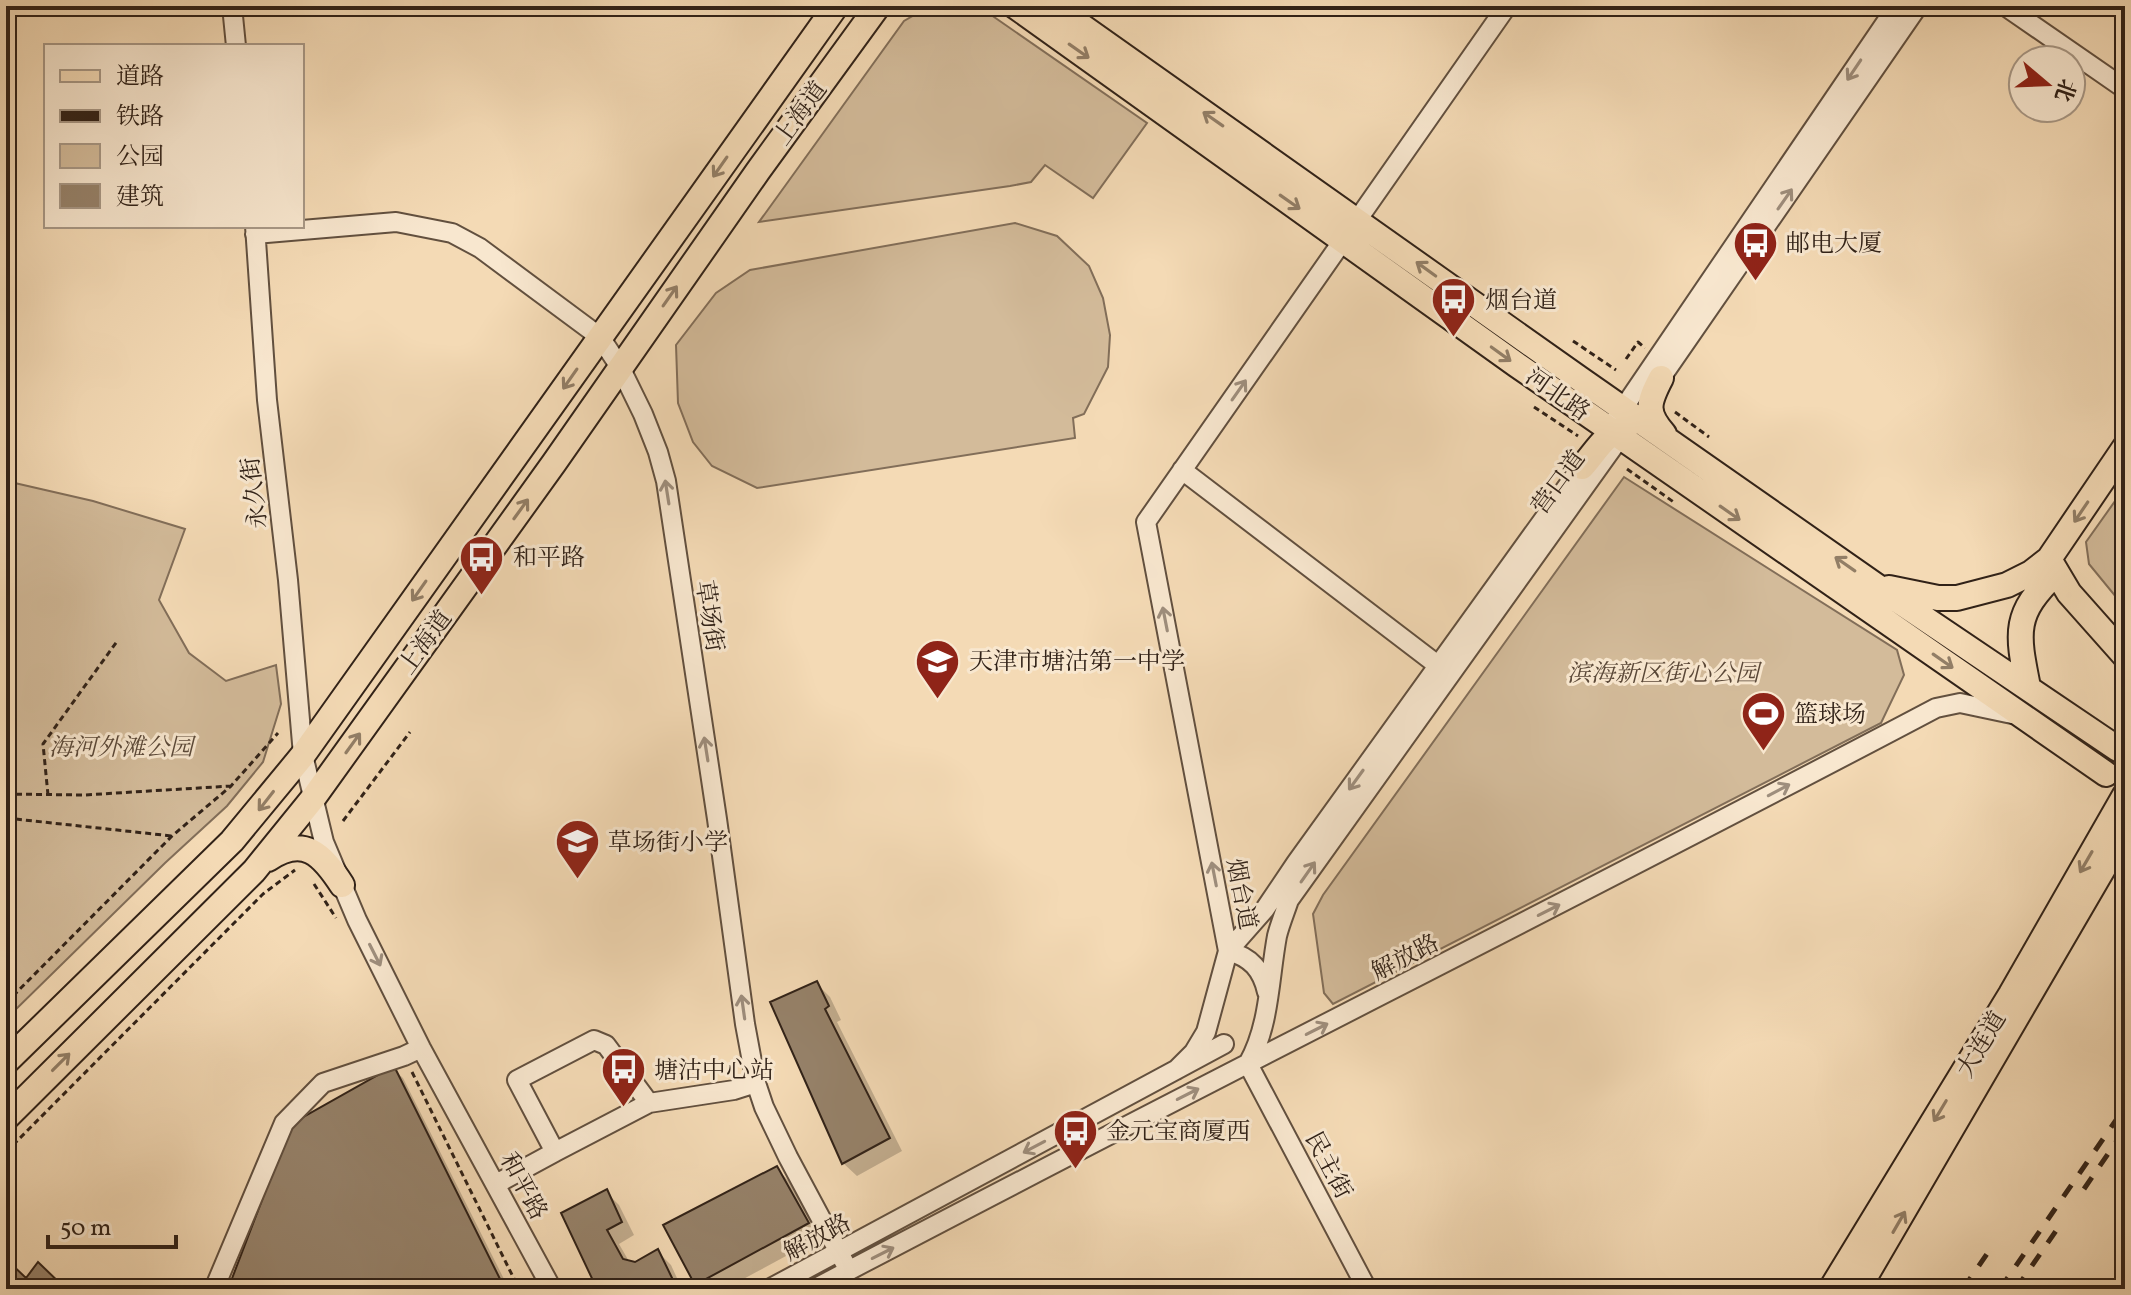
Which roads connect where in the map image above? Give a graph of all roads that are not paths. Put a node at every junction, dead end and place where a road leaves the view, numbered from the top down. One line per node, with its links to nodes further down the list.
1 (232, 6): 13 (street)
2 (823, 6): 16 (main road)
3 (836, 6): 16 (main road, 上海道)
4 (878, 6): 17 (main road, 上海道)
5 (897, 6): 17 (main road)
6 (1015, 6): 21 (main road, 河北路, one-way to 21)
7 (1053, 6): 21 (main road, 河北路, one-way to 7)
8 (1507, 6): 21 (street, 烟台道)
9 (1897, 6): 24 (street, one-way to 24)
10 (1918, 6): 24 (street, one-way to 10)
11 (2005, 6): 15 (street)
12 (2022, 6): 14 (street)
13 (236, 44)
14 (2125, 78)
15 (2125, 89)
16 (765, 103): 22 (main road, 上海道, one-way to 22)
17 (792, 124): 23 (main road, 上海道, one-way to 17)
18 (304, 227): 22 (street, 草场街)
19 (290, 228): 20 (street, 草场街)
20 (255, 230): 39 (street, 永久街)
21 (1351, 230): 25 (main road, 河北路, one-way to 25); 26 (main road, 河北路, one-way to 21); 30 (street, 烟台道, one-way to 21)
22 (600, 337): 23 (street, 草场街); 39 (main road, 上海道, one-way to 39)
23 (620, 367): 42 (main road, 上海道, one-way to 23); 54 (street, 草场街, one-way to 23)
24 (1655, 374): 26 (street); 27 (main road)
25 (1562, 396): 26 (main road, 河北路); 31 (main road)
26 (1621, 426): 27 (main road, 河北路); 29 (main road, 河北路); 31 (main road)
27 (1677, 447): 33 (main road, 河北路, one-way to 27)
28 (2125, 447): 32 (main road, one-way to 32)
29 (1666, 469): 31 (street, 营口道); 37 (main road, 河北路, one-way to 37)
30 (1182, 470): 35 (street); 46 (street, 烟台道, one-way to 30)
31 (1587, 471): 35 (street, 营口道)
32 (2052, 566): 33 (main road); 34 (main road); 36 (main road)
33 (1875, 585): 36 (main road, 河北路)
34 (2125, 656)
35 (1444, 670): 46 (street, 营口道, one-way to 46); 48 (street, 营口道, one-way to 35)
36 (2028, 687): 38 (main road, 河北路)
37 (2024, 718): 40 (main road, 河北路); 52 (street, 解放路, one-way to 37)
38 (2118, 749)
39 (303, 755): 42 (street, 和平路); 51 (main road, 上海道, one-way to 51)
40 (2106, 774)
41 (2125, 795): 66 (main road, 大连道, one-way to 66)
42 (314, 797): 44 (main road, 上海道); 45 (street, 和平路)
43 (2125, 831): 67 (main road, 大连道, one-way to 43)
44 (254, 871): 45 (main road); 56 (main road, 上海道, one-way to 44)
45 (342, 885): 50 (street, 和平路, one-way to 50)
46 (1228, 951): 47 (street); 48 (street)
47 (1218, 988): 49 (street); 53 (street)
48 (1268, 998): 52 (street, 营口道)
49 (1224, 1044): 52 (street); 53 (street, 解放路)
50 (421, 1048): 58 (street, 和平路); 61 (street)
51 (6, 1062)
52 (1248, 1064): 60 (street, 解放路, one-way to 52); 65 (street, 民主街)
53 (1176, 1070): 59 (street, 解放路, one-way to 59)
54 (756, 1083): 55 (street); 59 (street, 草场街)
55 (649, 1103): 57 (street); 57 (street)
56 (6, 1118)
57 (555, 1152): 58 (street)
58 (496, 1184): 62 (street, 和平路)
59 (839, 1252): 60 (street, 草场街); 63 (street, 解放路)
60 (849, 1271): 64 (street, 解放路)
61 (214, 1289)
62 (552, 1289)
63 (769, 1289)
64 (814, 1289)
65 (1367, 1289)
66 (1831, 1289)
67 (1858, 1289)

